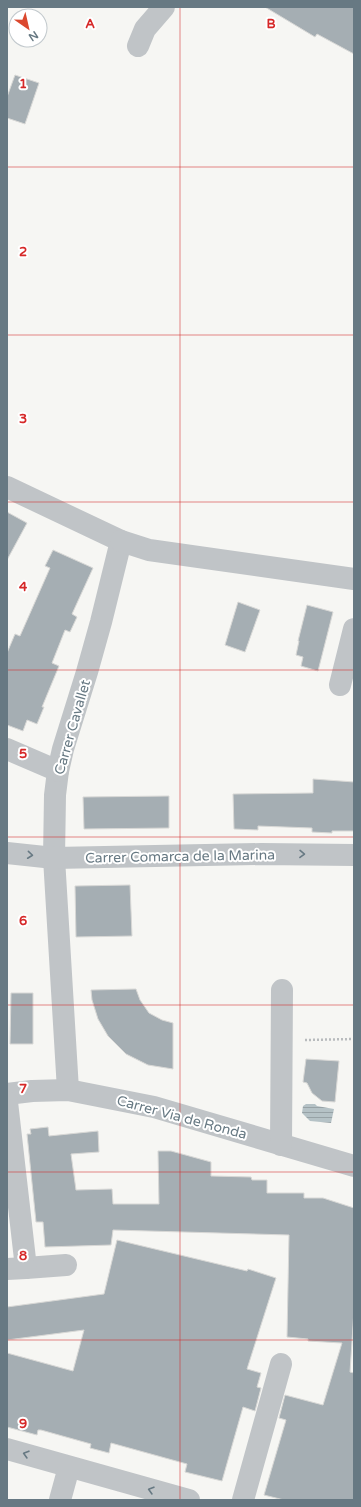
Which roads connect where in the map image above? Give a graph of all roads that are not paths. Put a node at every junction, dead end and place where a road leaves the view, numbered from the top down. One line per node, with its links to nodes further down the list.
1 (164, 7): 2 (street)
2 (138, 46)
3 (7, 487): 4 (street)
4 (121, 541): 5 (street); 9 (street, Carrer Cavallet)
5 (354, 578)
6 (354, 629): 7 (street)
7 (340, 685)
8 (7, 749): 9 (street)
9 (58, 771): 12 (street, Carrer Cavallet)
10 (7, 853): 12 (street, Carrer Comarca de la Marina, one-way to 12)
11 (354, 855): 12 (street, Carrer Comarca de la Marina, one-way to 11)
12 (54, 858): 14 (street, Carrer Cavallet)
13 (282, 990): 17 (street)
14 (68, 1090): 15 (street, Carrer Via de Ronda); 17 (street, Carrer Via de Ronda)
15 (7, 1094)
16 (7, 1102): 20 (street)
17 (282, 1145): 18 (street, Carrer Via de Ronda)
18 (354, 1166)
19 (66, 1265): 20 (street)
20 (16, 1268)
21 (281, 1364): 26 (street)
22 (7, 1449): 23 (street, one-way to 22)
23 (69, 1467): 24 (street); 25 (street, one-way to 23)
24 (60, 1500)
25 (189, 1500)
26 (243, 1500)

